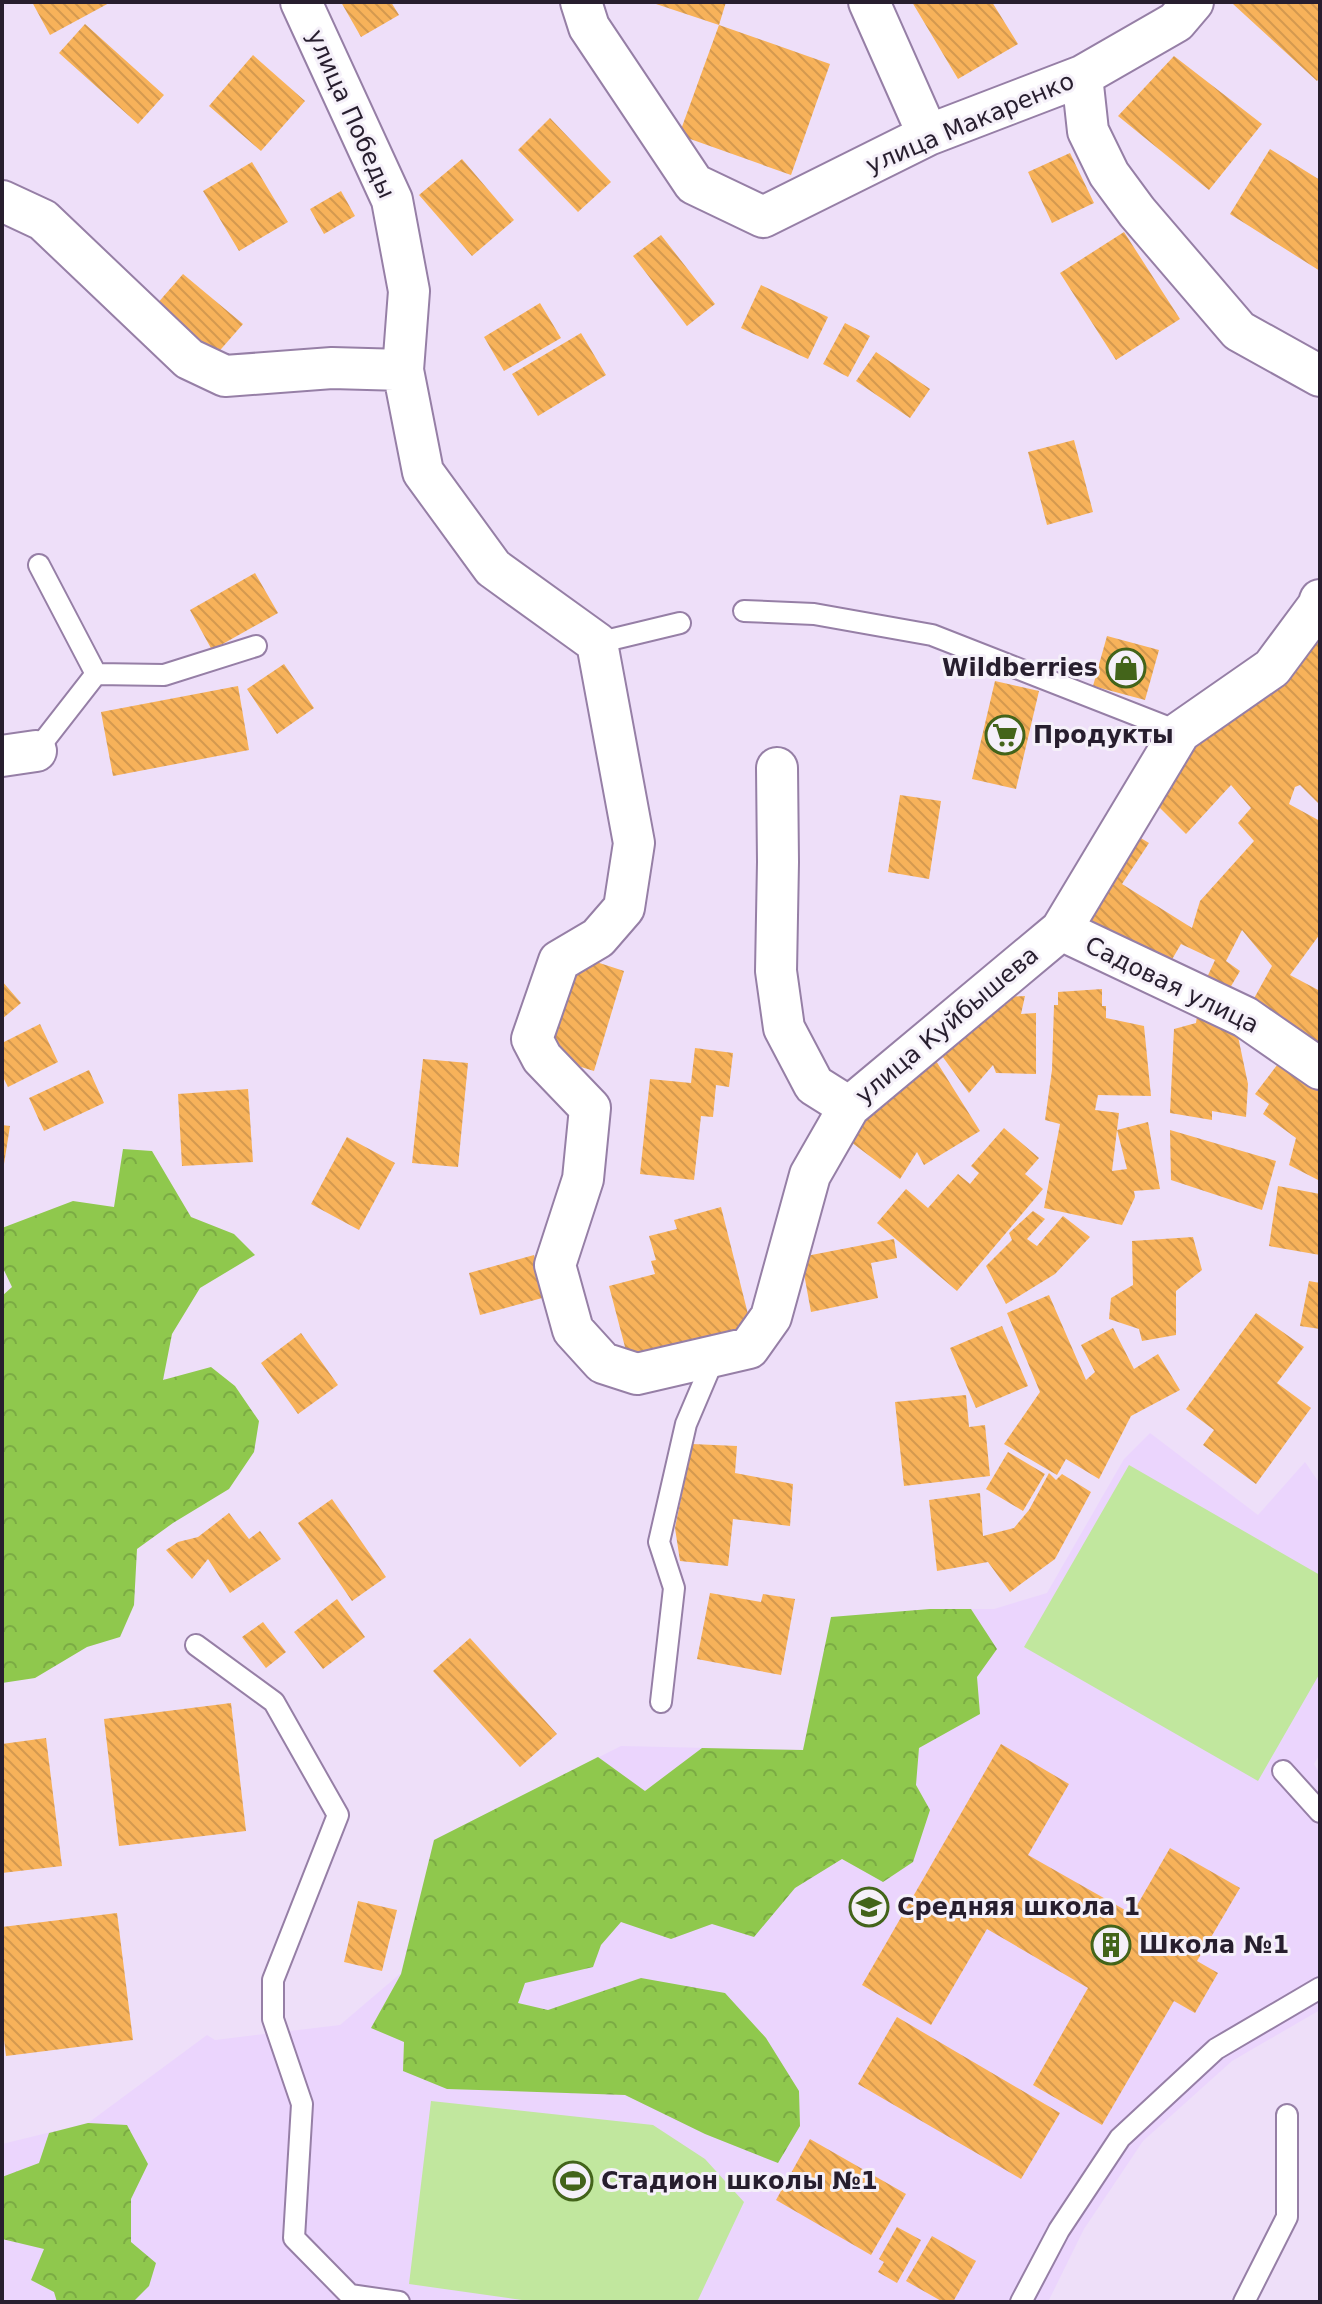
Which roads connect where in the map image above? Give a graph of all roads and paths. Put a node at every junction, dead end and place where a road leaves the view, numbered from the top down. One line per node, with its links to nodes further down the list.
1 (301, 2): 8 (street, улица Победы)
2 (581, 2): 6 (street, улица Макаренко)
3 (869, 2): 6 (street)
4 (1193, 2): 5 (street, улица Макаренко)
5 (1082, 76): 6 (street, улица Макаренко); 9 (street)
6 (928, 135)
7 (2, 200): 8 (street)
8 (403, 370): 14 (street, улица Победы)
9 (1320, 376)
10 (39, 565): 16 (lane)
11 (1319, 604): 17 (street, улица Куйбышева)
12 (744, 611): 17 (lane)
13 (680, 623): 14 (lane)
14 (597, 643): 23 (street, улица Куйбышева)
15 (256, 646): 16 (lane)
16 (96, 674): 18 (lane)
17 (1180, 732): 20 (street, улица Куйбышева)
18 (19, 754)
19 (777, 768): 22 (street)
20 (1061, 930): 21 (street, Садовая улица); 22 (street, улица Куйбышева)
21 (1320, 1069)
22 (849, 1107): 23 (street, улица Куйбышева)
23 (715, 1356): 25 (lane)
24 (196, 1645): 30 (lane)
25 (661, 1702)
26 (1283, 1771): 27 (lane)
27 (1320, 1812)
28 (1320, 1988): 31 (lane)
29 (1287, 2115): 32 (lane)
30 (399, 2302)
31 (1021, 2302)
32 (1244, 2302)

